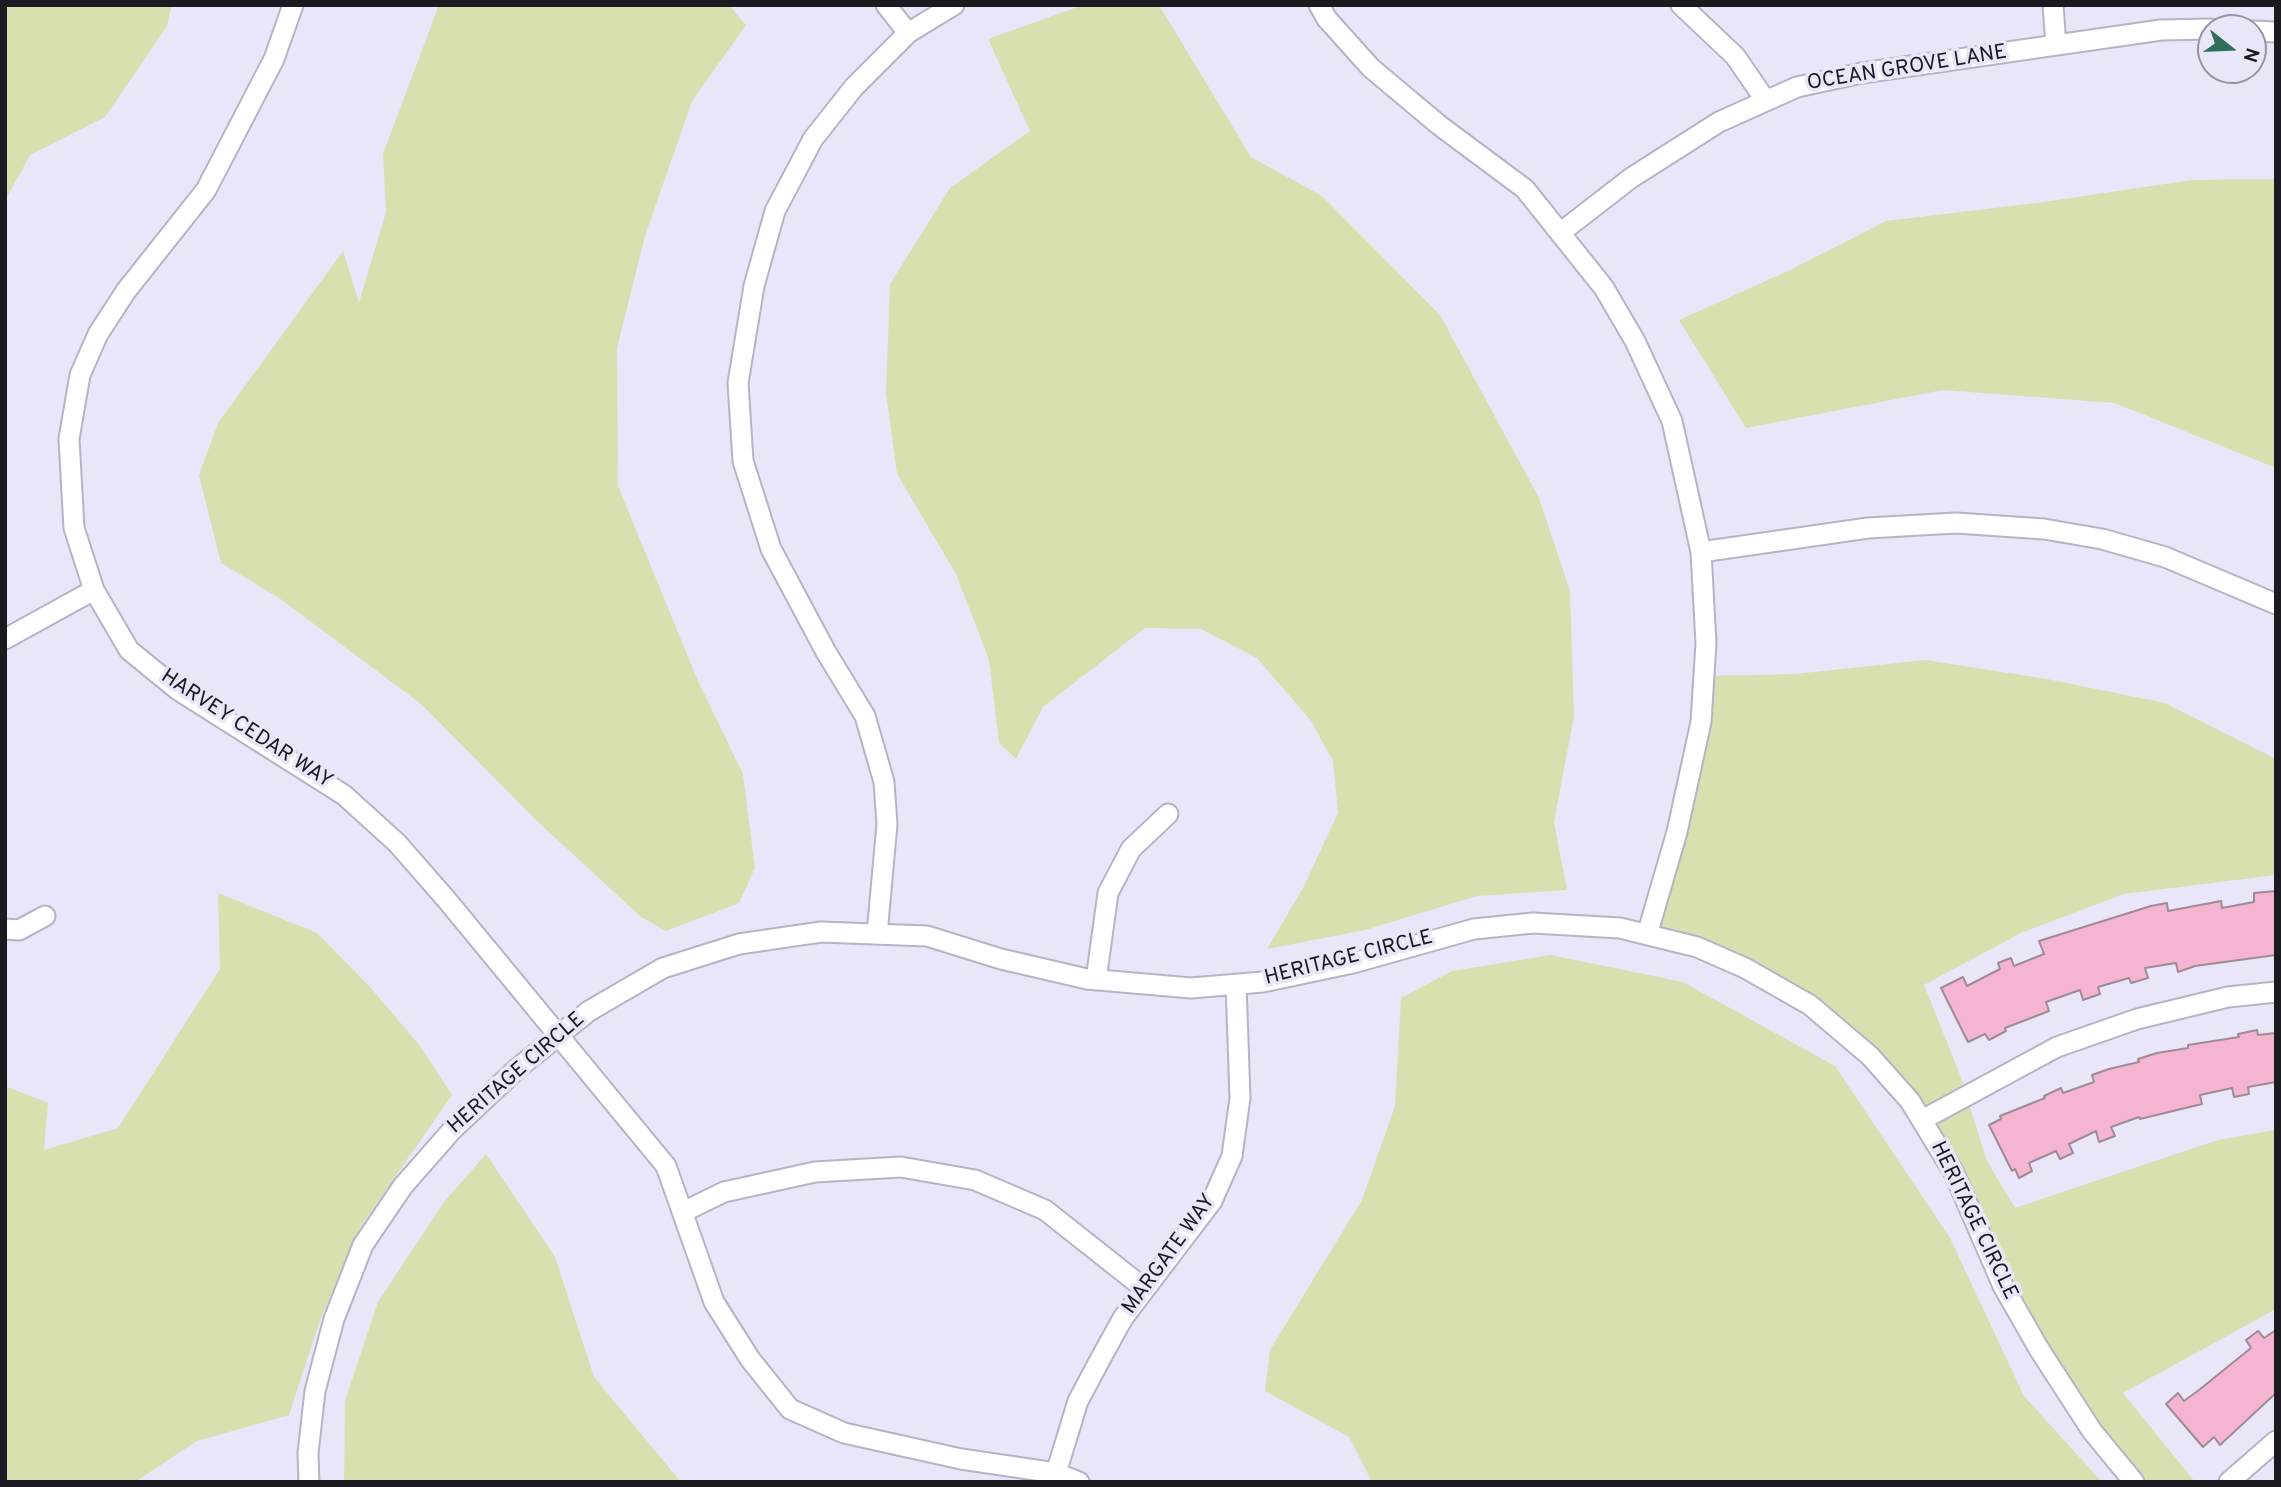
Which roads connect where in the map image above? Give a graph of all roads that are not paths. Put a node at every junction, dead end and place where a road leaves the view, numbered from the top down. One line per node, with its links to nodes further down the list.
1 (293, 5): 13 (street, HARVEY CEDAR WAY)
2 (886, 5): 8 (street)
3 (954, 5): 8 (street)
4 (1319, 5): 11 (street)
5 (1681, 5): 10 (street)
6 (2053, 5): 9 (street)
7 (2197, 29): 9 (street, OCEAN GROVE LANE)
8 (908, 33): 19 (street)
9 (2056, 45): 10 (street, OCEAN GROVE LANE)
10 (1766, 101): 11 (street, OCEAN GROVE LANE)
11 (1560, 233): 12 (street)
12 (1701, 552): 14 (street); 20 (street)
13 (94, 590): 15 (street); 24 (street, HARVEY CEDAR WAY)
14 (2276, 604)
15 (5, 639)
16 (1168, 814): 21 (street)
17 (45, 916): 18 (street)
18 (5, 929)
19 (877, 934): 21 (street, HERITAGE CIRCLE); 24 (street, HERITAGE CIRCLE)
20 (1647, 935): 22 (street, HERITAGE CIRCLE); 25 (street, HERITAGE CIRCLE)
21 (1096, 980): 22 (street, HERITAGE CIRCLE)
22 (1236, 984): 27 (street, MARGATE WAY)
23 (2276, 992): 25 (street)
24 (558, 1036): 26 (street, HARVEY CEDAR WAY); 30 (street, HERITAGE CIRCLE)
25 (1922, 1120): 32 (street, HERITAGE CIRCLE)
26 (682, 1212): 27 (street); 29 (street, HARVEY CEDAR WAY)
27 (1145, 1289): 29 (street, MARGATE WAY)
28 (2276, 1441): 33 (street)
29 (1056, 1473): 31 (street, HARVEY CEDAR WAY)
30 (309, 1482)
31 (1079, 1482)
32 (2134, 1482)
33 (2230, 1482)

